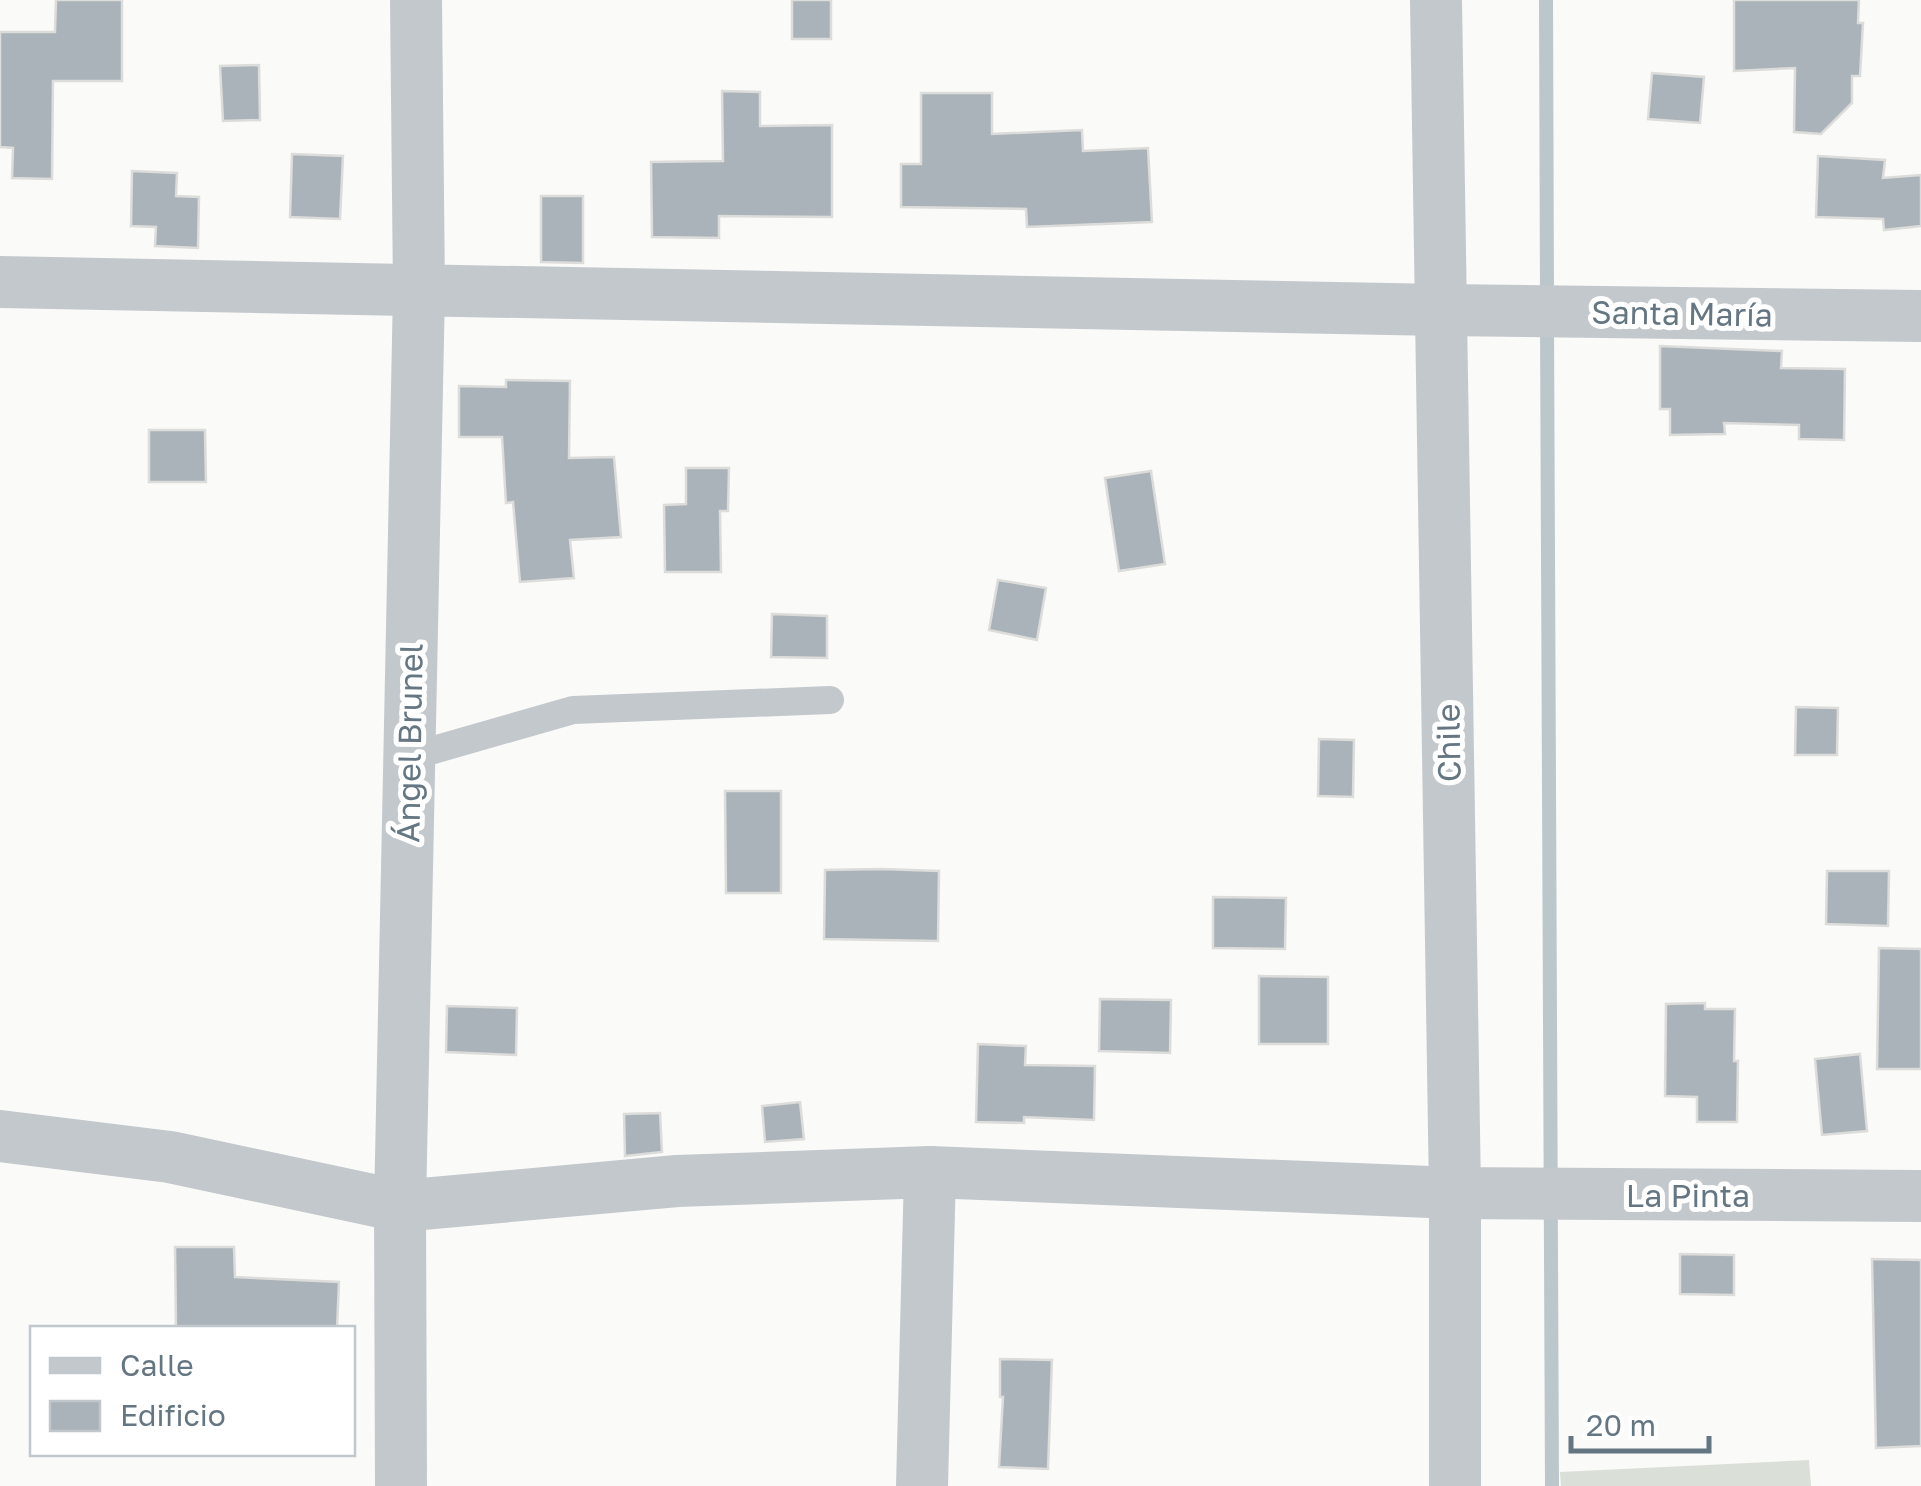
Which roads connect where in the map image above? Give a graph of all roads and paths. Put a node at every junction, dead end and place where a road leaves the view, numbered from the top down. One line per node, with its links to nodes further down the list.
1 (416, 0): 4 (street, Ángel Brunel)
2 (1436, 0): 5 (street, Chile)
3 (0, 282): 4 (street, Santa María)
4 (418, 291): 5 (street, Santa María); 8 (street, Ángel Brunel)
5 (1442, 310): 6 (street, Santa María); 11 (street, Chile)
6 (1921, 316)
7 (830, 700): 8 (lane)
8 (409, 757): 13 (street, Ángel Brunel)
9 (0, 1136): 13 (street, La Pinta)
10 (930, 1172): 11 (street, La Pinta); 13 (street, La Pinta); 15 (street)
11 (1455, 1194): 12 (street, La Pinta); 16 (street, Chile)
12 (1921, 1196)
13 (400, 1206): 14 (street, Ángel Brunel)
14 (401, 1486)
15 (922, 1486)
16 (1455, 1486)

